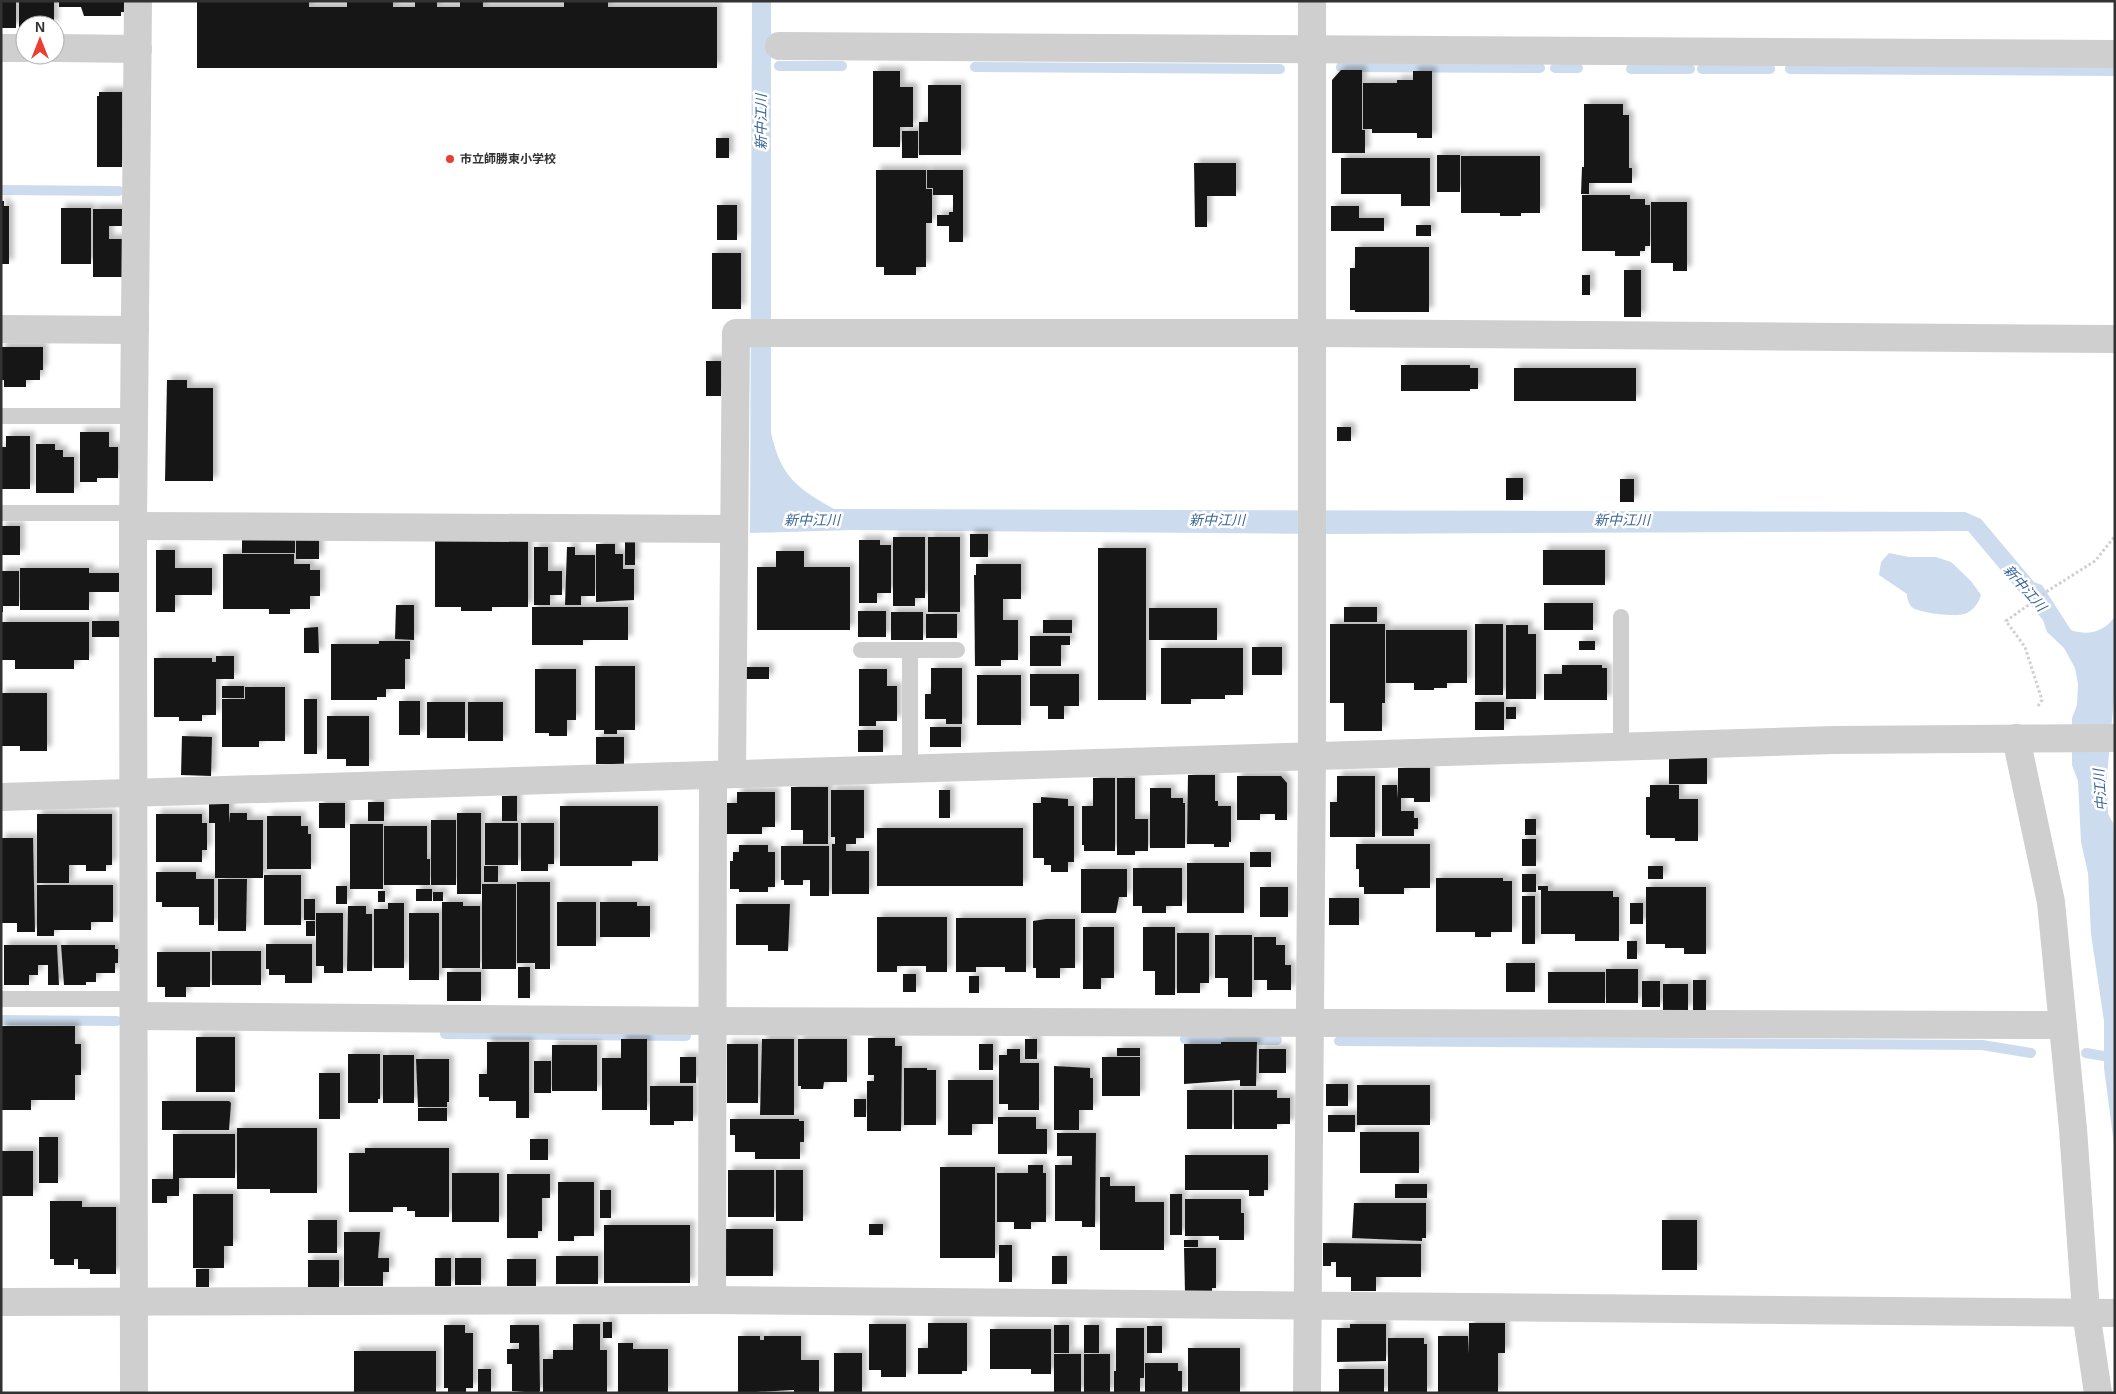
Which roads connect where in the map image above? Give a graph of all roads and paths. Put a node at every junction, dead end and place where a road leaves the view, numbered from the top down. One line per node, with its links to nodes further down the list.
1 (138, 1): 7 (street)
2 (1312, 1): 8 (street)
3 (779, 46): 8 (street)
4 (1, 48): 5 (street)
5 (15, 48)
6 (65, 48): 7 (street)
7 (138, 49): 11 (street)
8 (1312, 50): 9 (street); 12 (street)
9 (2115, 54)
10 (1, 329): 11 (street)
11 (135, 330): 15 (street)
12 (1312, 333): 13 (street); 18 (street); 27 (street)
13 (2115, 339)
14 (1, 416): 15 (lane)
15 (134, 416): 17 (street)
16 (1, 513): 17 (lane)
17 (134, 520): 18 (street); 30 (street)
18 (734, 529): 29 (street)
19 (2115, 536): 24 (path)
20 (1621, 617): 26 (lane)
21 (861, 650): 22 (lane)
22 (910, 650): 23 (lane); 28 (lane)
23 (957, 650)
24 (2016, 738): 25 (street); 26 (street); 36 (street)
25 (2115, 738)
26 (1621, 746): 27 (street)
27 (1312, 756): 28 (street); 35 (street)
28 (910, 769): 29 (street)
29 (723, 774): 30 (street); 34 (street)
30 (134, 793): 31 (street); 33 (street)
31 (1, 797)
32 (1, 999): 33 (lane)
33 (134, 1007): 34 (street); 38 (street)
34 (713, 1021): 35 (street); 37 (street)
35 (1311, 1021): 36 (street); 40 (street)
36 (2062, 1026): 41 (street)
37 (712, 1300): 38 (street); 40 (street)
38 (135, 1301): 39 (street); 42 (street)
39 (1, 1302)
40 (1308, 1305): 41 (street); 43 (street)
41 (2101, 1312): 44 (street)
42 (134, 1393)
43 (1307, 1393)
44 (2098, 1393)

